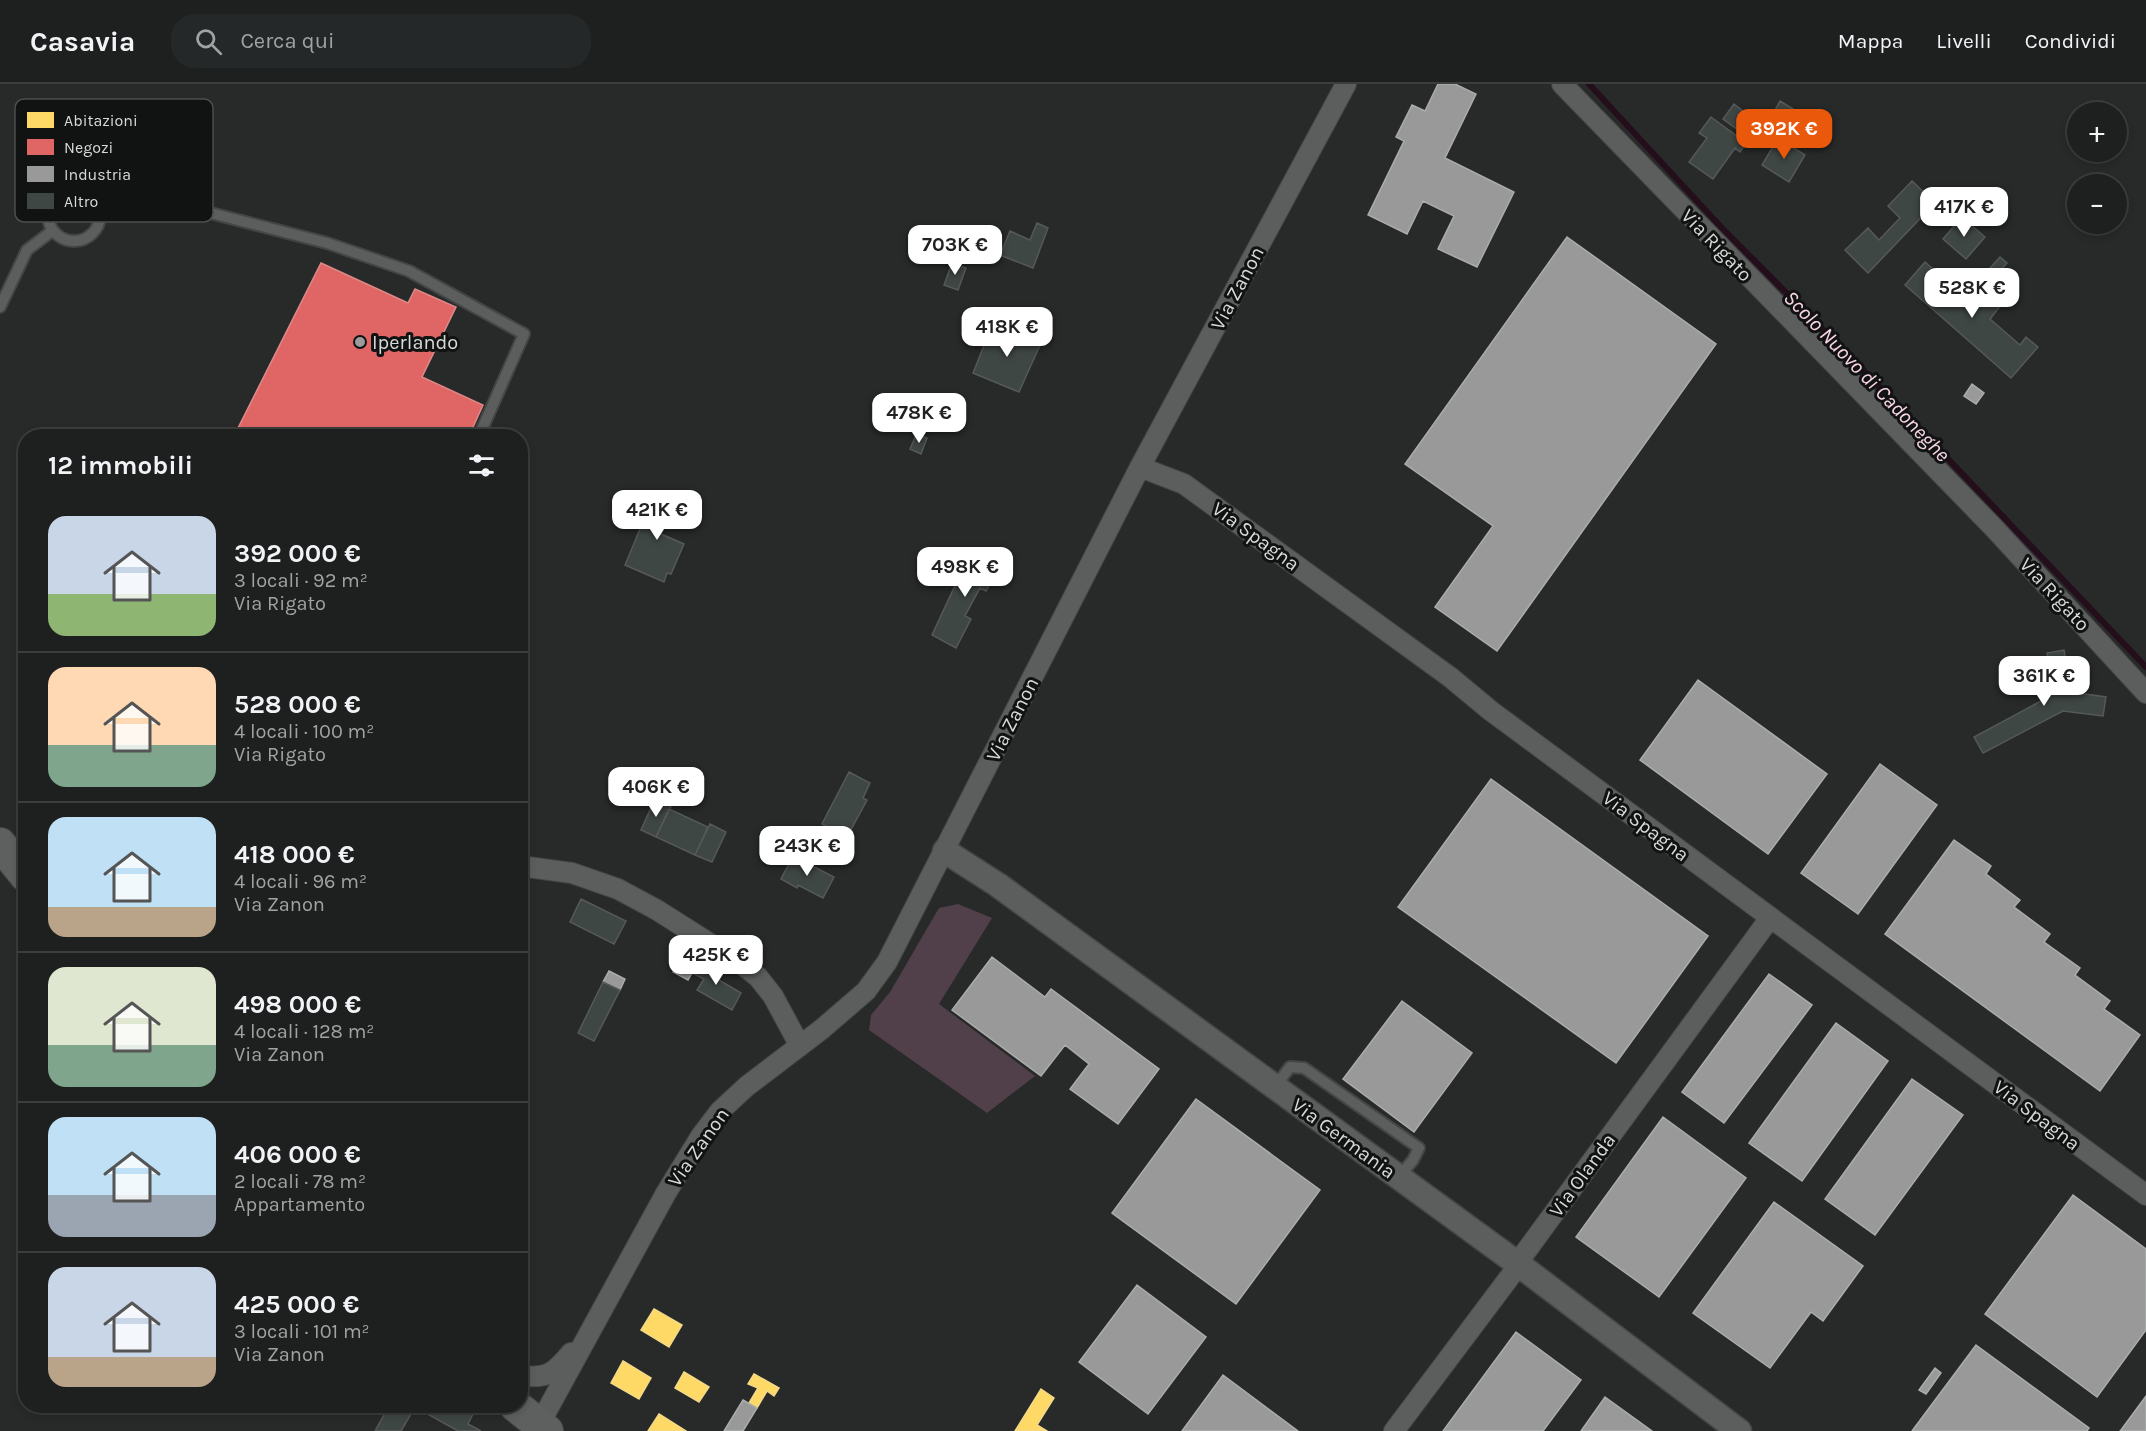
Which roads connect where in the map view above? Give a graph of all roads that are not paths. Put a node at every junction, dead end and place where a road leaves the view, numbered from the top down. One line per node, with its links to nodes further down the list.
1 (1346, 84): 9 (street, Via Zanon)
2 (1562, 84): 10 (street, Via Rigato)
3 (213, 214): 8 (lane)
4 (49, 222): 6 (lane)
5 (100, 222): 6 (lane)
6 (52, 231): 7 (lane)
7 (0, 307)
8 (482, 429)
9 (1140, 467): 12 (street, Via Zanon); 15 (street, Via Spagna)
10 (2146, 693)
11 (0, 844): 13 (main road)
12 (945, 851): 16 (street, Via Zanon); 17 (street, Via Germania)
13 (18, 866)
14 (528, 867): 16 (street)
15 (1770, 918): 19 (street, Via Spagna); 20 (street, Via Olanda)
16 (800, 1046): 21 (street, Via Zanon)
17 (1275, 1087): 18 (street, Via Germania); 18 (lane)
18 (1398, 1178): 20 (street, Via Germania)
19 (2146, 1195)
20 (1518, 1264): 24 (street, Via Olanda); 25 (street, Via Germania)
21 (609, 1300): 22 (street, Via Zanon); 23 (street, Via Zanon)
22 (528, 1377)
23 (534, 1420)
24 (1394, 1431)
25 (1739, 1431)

